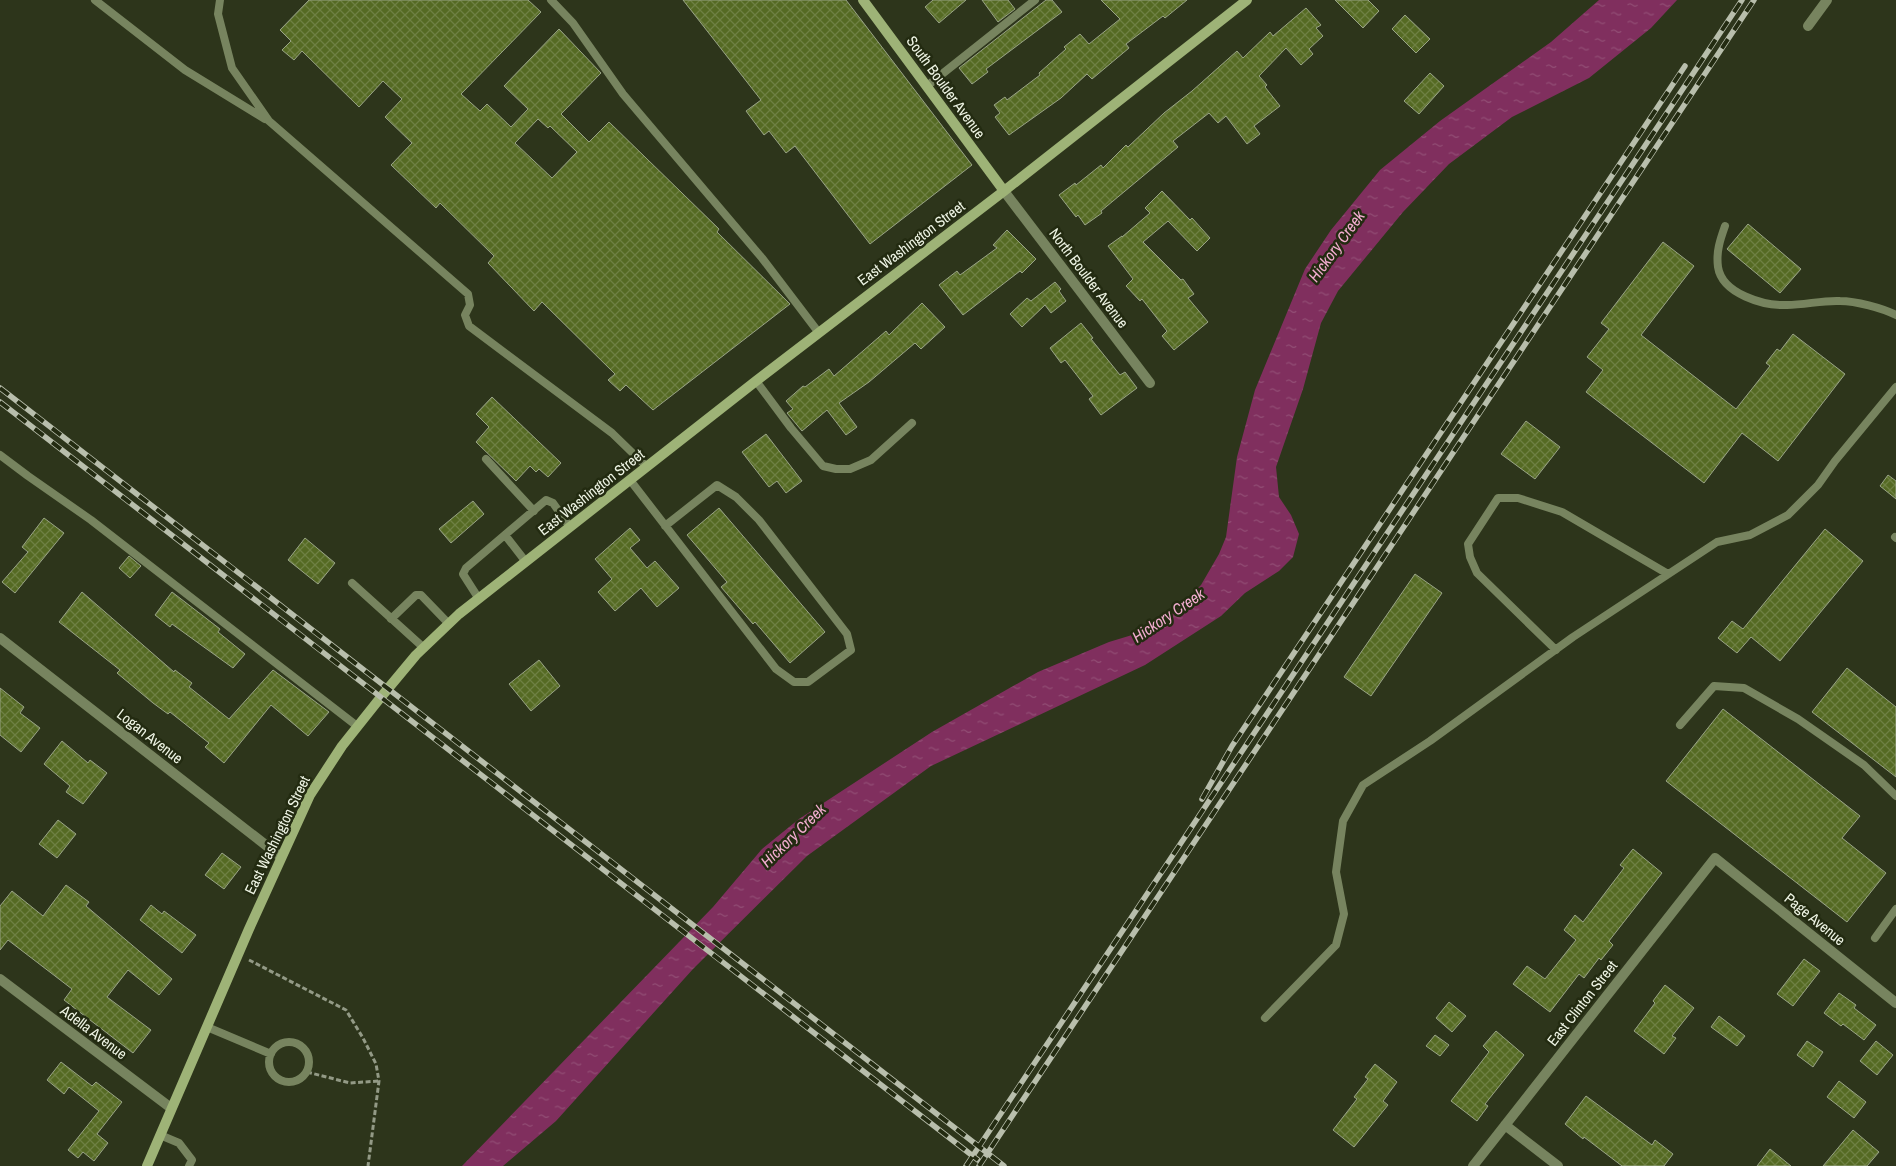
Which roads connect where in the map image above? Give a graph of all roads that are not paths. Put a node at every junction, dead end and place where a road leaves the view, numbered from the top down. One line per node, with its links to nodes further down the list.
1 (95, 0): 10 (lane)
2 (220, 0): 10 (lane)
3 (551, 0): 14 (lane)
4 (863, 0): 9 (street, South Boulder Avenue)
5 (1035, 0): 9 (lane)
6 (1247, 0): 11 (street, East Washington Street)
7 (1827, 0): 8 (street)
8 (1808, 26)
9 (927, 86): 11 (street, South Boulder Avenue)
10 (270, 121): 21 (lane)
11 (1004, 191): 14 (street, East Washington Street); 16 (street, North Boulder Avenue)
12 (1725, 226): 13 (lane)
13 (1896, 315)
14 (819, 333): 15 (street, East Washington Street)
15 (756, 381): 18 (lane); 21 (street, East Washington Street)
16 (1150, 383)
17 (1896, 386): 28 (lane)
18 (912, 423)
19 (0, 454): 37 (lane)
20 (486, 459): 23 (lane)
21 (647, 467): 22 (street, East Washington Street)
22 (630, 480): 24 (lane); 25 (street, East Washington Street)
23 (534, 511): 25 (lane); 26 (lane)
24 (665, 526): 24 (lane)
25 (570, 527): 27 (street, East Washington Street)
26 (505, 535): 27 (lane); 30 (lane)
27 (526, 562): 30 (street, East Washington Street)
28 (1668, 574): 35 (lane); 35 (lane)
29 (352, 583): 31 (lane)
30 (479, 598): 32 (street, East Washington Street)
31 (391, 619): 32 (lane); 34 (lane)
32 (449, 624): 34 (street, East Washington Street)
33 (0, 638): 39 (street, Logan Avenue)
34 (424, 648): 37 (street, East Washington Street)
35 (1556, 650): 45 (lane)
36 (1680, 725): 38 (lane)
37 (357, 726): 39 (street, East Washington Street)
38 (1896, 796)
39 (281, 857): 46 (street, East Washington Street)
40 (1715, 858): 44 (street, Page Avenue); 49 (street, East Clinton Street)
41 (1896, 910): 42 (lane)
42 (1875, 938)
43 (0, 979): 48 (street, Adella Avenue)
44 (1896, 1003)
45 (1265, 1018)
46 (207, 1027): 47 (lane); 48 (street, East Washington Street)
47 (271, 1054): 47 (lane)
48 (171, 1108): 50 (street, East Washington Street)
49 (1505, 1126): 53 (street, East Clinton Street); 54 (street)
50 (160, 1134): 51 (street, East Washington Street); 52 (lane)
51 (147, 1166)
52 (189, 1166)
53 (1473, 1166)
54 (1558, 1166)

